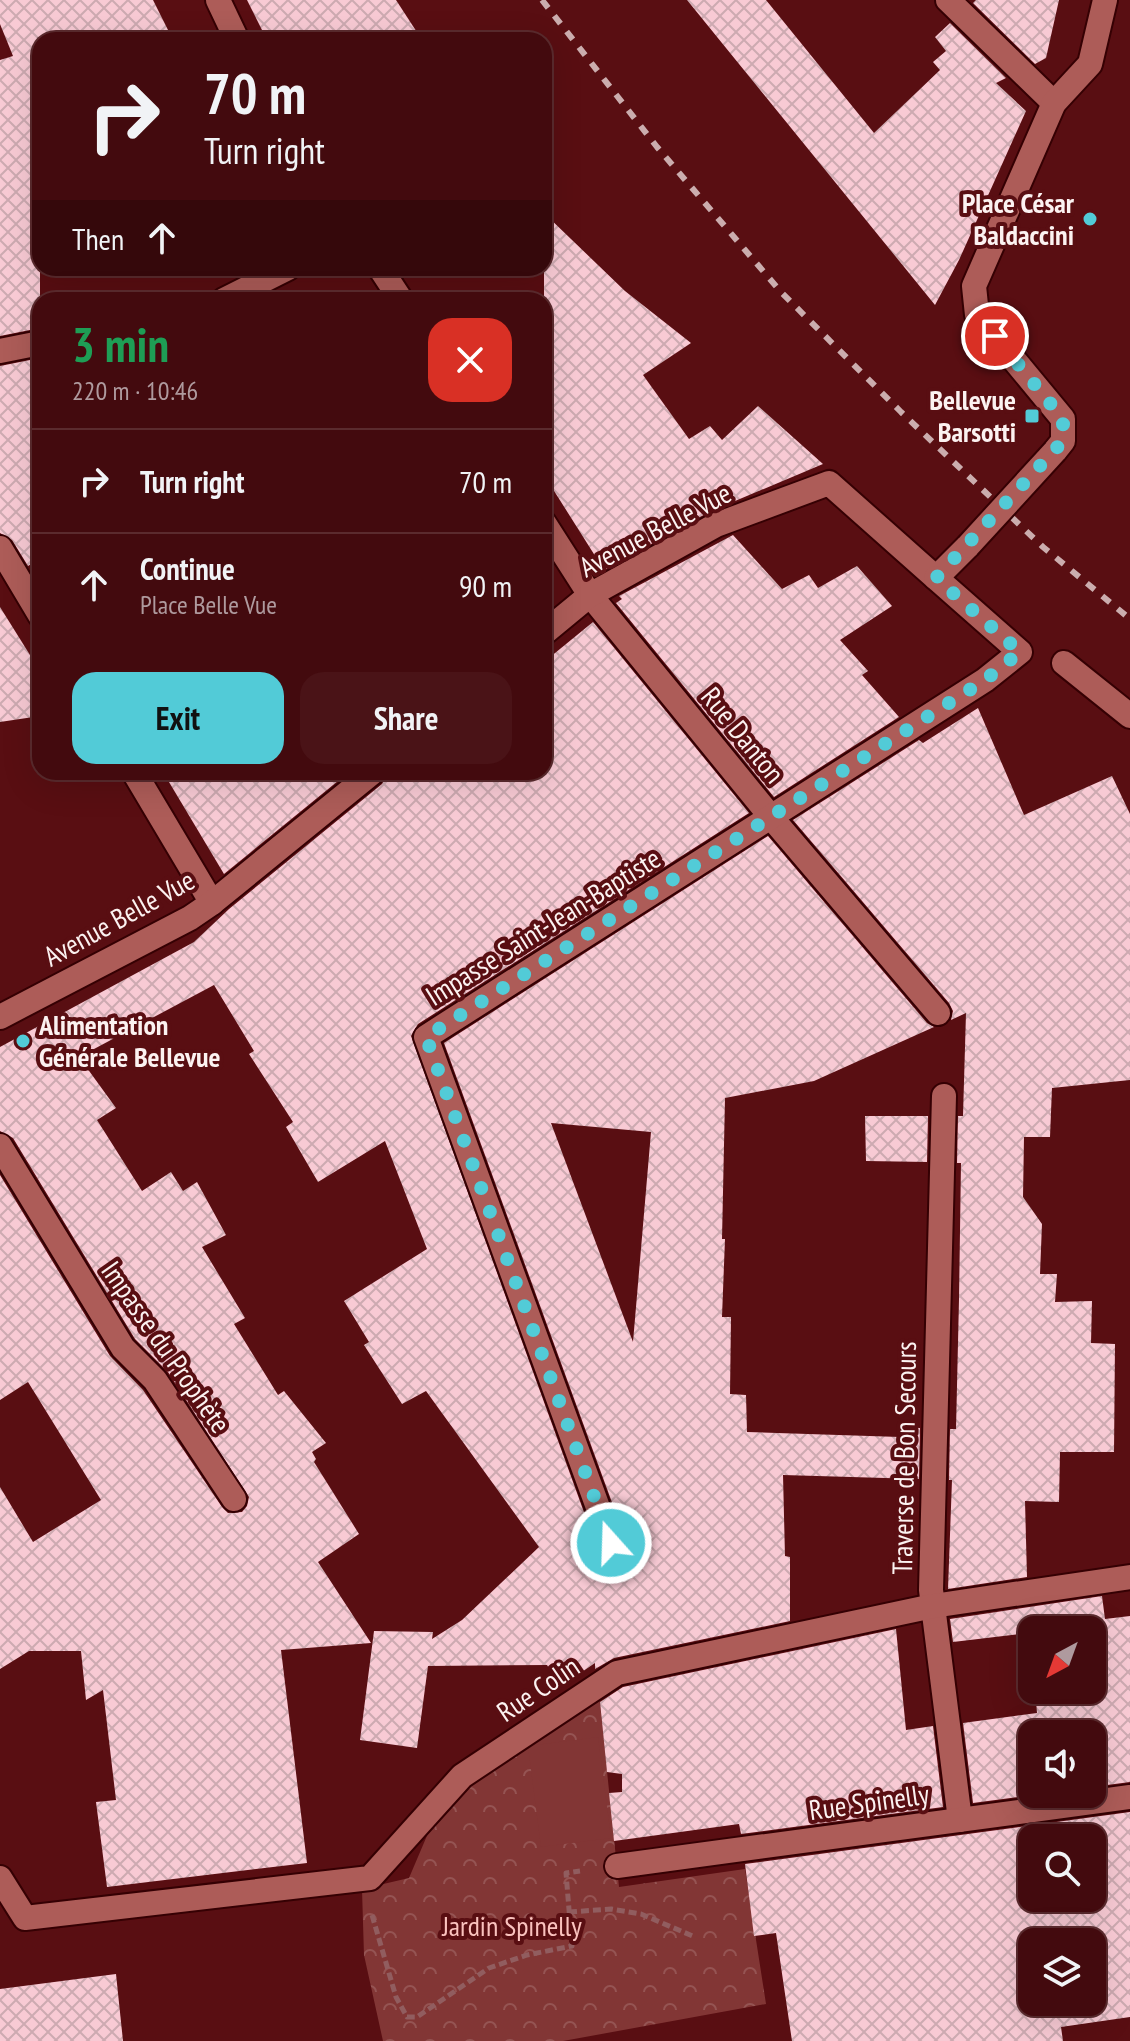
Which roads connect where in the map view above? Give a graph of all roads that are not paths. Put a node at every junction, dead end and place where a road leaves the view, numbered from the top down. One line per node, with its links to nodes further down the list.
1 (218, 0): 4 (street)
2 (948, 0): 5 (street)
3 (1105, 0): 5 (street)
4 (233, 32)
5 (1054, 103): 12 (street, bridge)
6 (272, 276): 7 (street)
7 (240, 292)
8 (32, 345): 9 (street)
9 (0, 351)
10 (552, 536): 13 (street, Rue Danton)
11 (0, 548): 14 (street)
12 (936, 578): 13 (street, Avenue Belle Vue); 20 (street, Impasse Saint-Jean-Baptiste)
13 (590, 595): 15 (street, Avenue Belle Vue); 20 (street, Rue Danton)
14 (32, 602)
15 (552, 626)
16 (1064, 663): 17 (street)
17 (1130, 716)
18 (139, 780): 21 (street)
19 (363, 780): 21 (street, Avenue Belle Vue)
20 (771, 817): 22 (street, Rue Danton); 27 (street, Impasse Saint-Jean-Baptiste)
21 (212, 903): 23 (street, Avenue Belle Vue)
22 (938, 1013)
23 (0, 1017)
24 (944, 1096): 29 (street, Traverse de Bon Secours)
25 (0, 1146): 26 (street, Impasse du Prophète)
26 (234, 1499)
27 (611, 1543)
28 (1130, 1577): 29 (street, Rue Colin)
29 (933, 1606): 31 (street, Traverse de Bon Secours); 33 (street, Rue Colin)
30 (1130, 1797): 31 (street, Rue Spinelly)
31 (960, 1820): 32 (street, Rue Spinelly)
32 (617, 1866)
33 (0, 1878)

